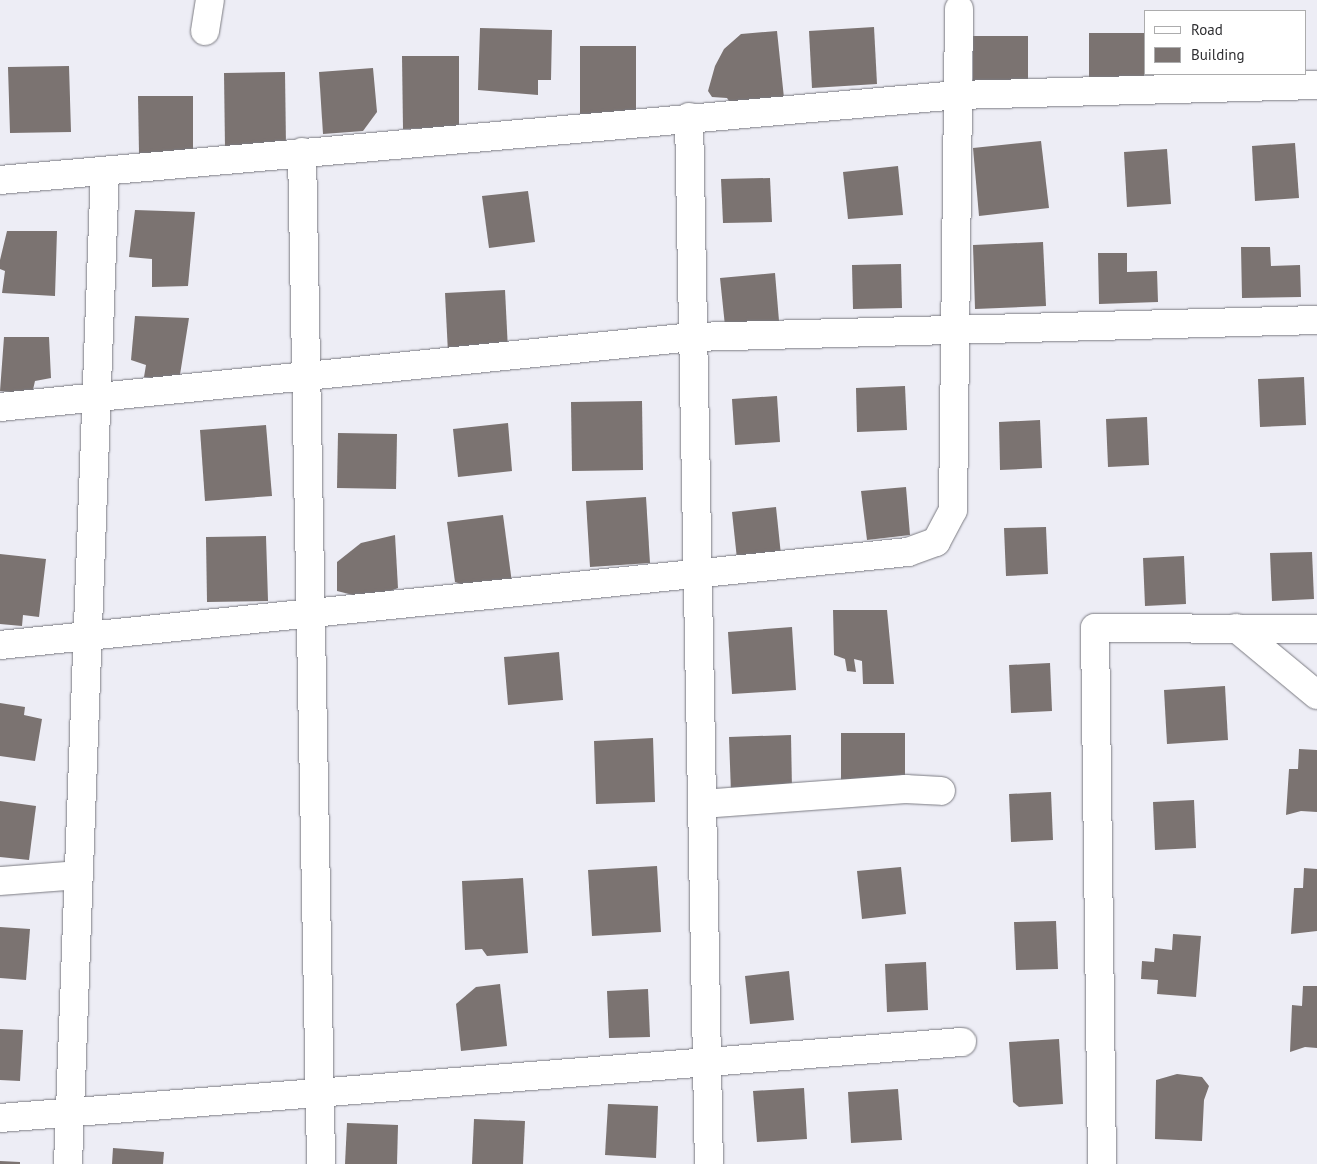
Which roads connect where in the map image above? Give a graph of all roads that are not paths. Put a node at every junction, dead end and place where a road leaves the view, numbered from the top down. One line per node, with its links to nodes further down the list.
1 (210, 0): 3 (street)
2 (959, 9): 5 (street)
3 (204, 31)
4 (1317, 84): 5 (street)
5 (958, 95): 6 (street); 11 (street)
6 (689, 117): 7 (street); 12 (street)
7 (302, 152): 8 (street); 13 (street)
8 (105, 171): 9 (street); 14 (street)
9 (0, 180)
10 (1317, 320): 11 (street)
11 (955, 329): 12 (street); 16 (street)
12 (693, 337): 13 (street); 16 (street)
13 (306, 376): 14 (street); 17 (street)
14 (97, 397): 15 (street); 20 (street)
15 (0, 407)
16 (698, 572): 17 (street); 24 (street)
17 (310, 612): 20 (street); 29 (street)
18 (1236, 628): 19 (street); 22 (street); 35 (street)
19 (1317, 629)
20 (88, 636): 21 (street); 25 (street)
21 (0, 645)
22 (1317, 695)
23 (941, 791): 24 (street)
24 (702, 804): 28 (street)
25 (79, 875): 26 (street); 30 (street)
26 (0, 881)
27 (962, 1042): 28 (street)
28 (707, 1062): 29 (street); 34 (street)
29 (320, 1092): 30 (street); 33 (street)
30 (70, 1112): 31 (street); 32 (street)
31 (0, 1118)
32 (68, 1164)
33 (321, 1164)
34 (709, 1164)
35 (1102, 1164)

